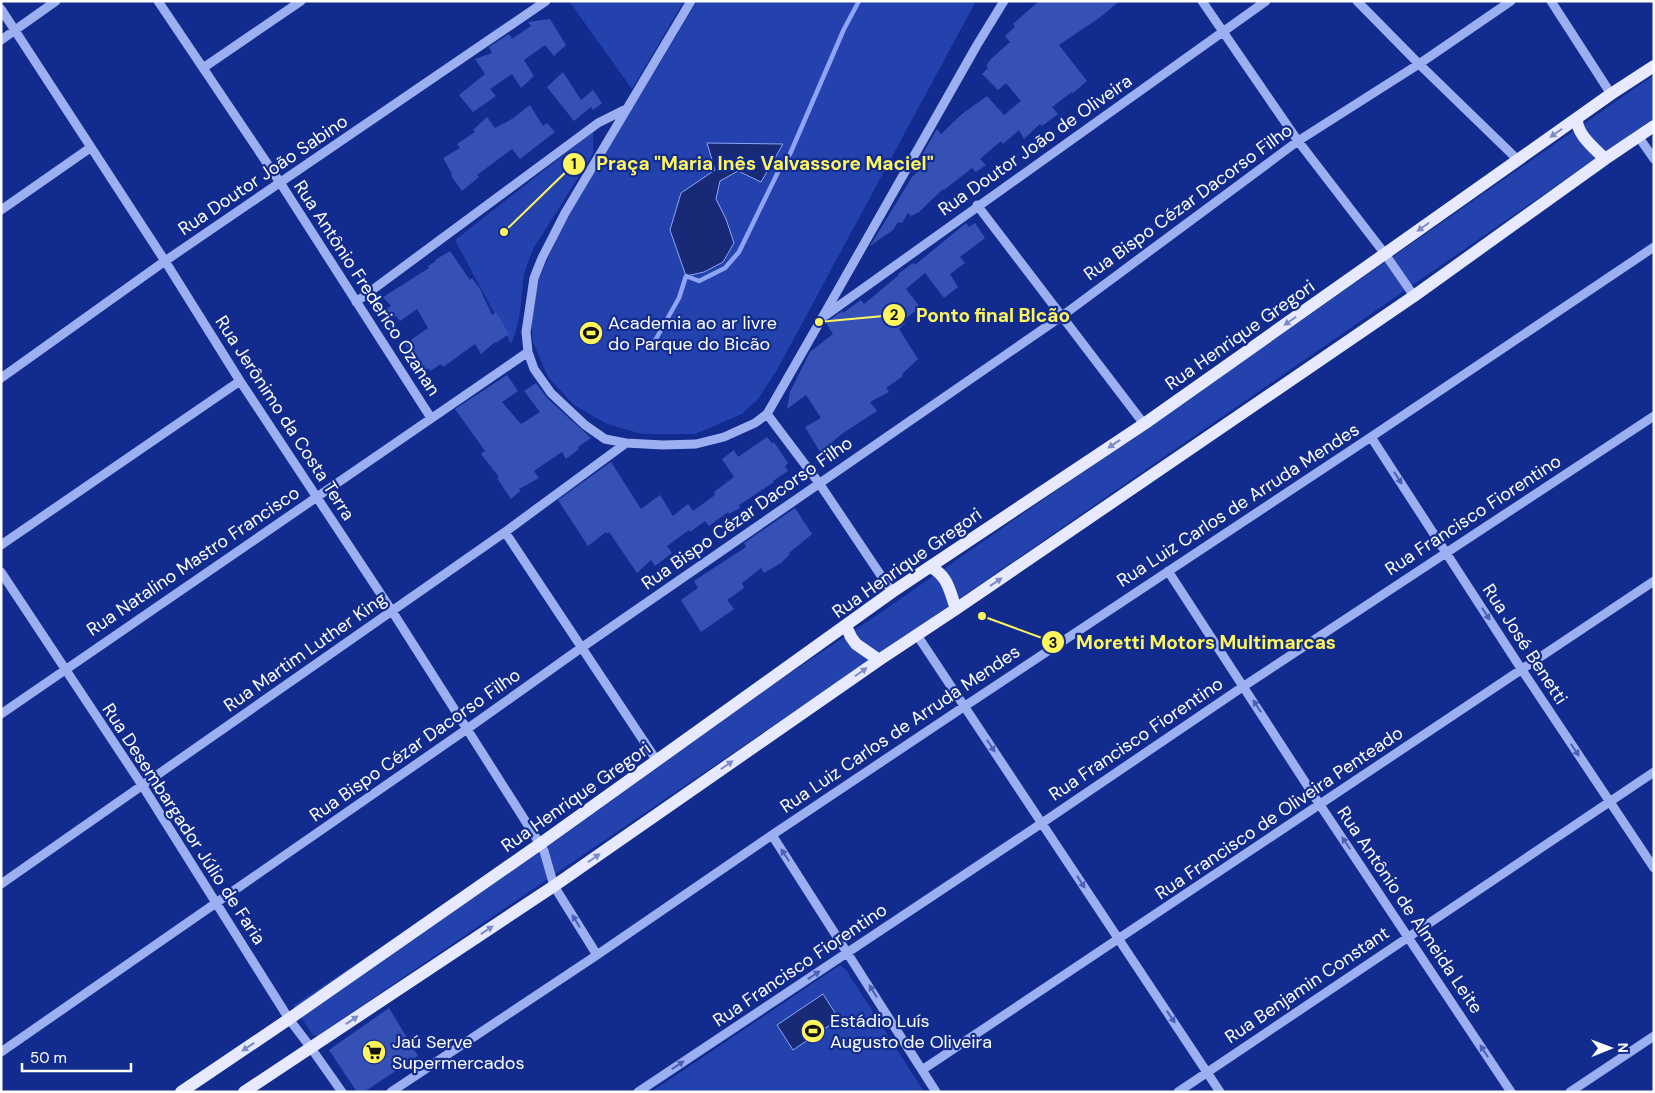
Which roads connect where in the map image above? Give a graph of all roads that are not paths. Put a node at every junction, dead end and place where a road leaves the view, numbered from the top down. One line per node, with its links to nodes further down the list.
1 (56, 1): 13 (street)
2 (158, 1): 17 (street, Rua Antônio Frederico Ozanan)
3 (301, 1): 17 (street)
4 (546, 1): 29 (street, Rua Doutor João Sabino)
5 (690, 1): 20 (street)
6 (1202, 1): 14 (street)
7 (1266, 1): 14 (street, Rua Doutor João de Oliveira)
8 (1357, 1): 16 (street)
9 (1511, 1): 16 (street, Rua Bispo Cézar Dacorso Filho)
10 (1552, 1): 19 (street)
11 (1005, 2): 37 (street)
12 (1, 9): 13 (street, Rua Jerônimo da Costa Terra)
13 (15, 30): 15 (street); 25 (street, Rua Jerônimo da Costa Terra)
14 (1224, 31): 24 (street); 30 (street, Rua Doutor João de Oliveira)
15 (1, 40)
16 (1419, 64): 24 (street, Rua Bispo Cézar Dacorso Filho); 28 (street)
17 (203, 68): 29 (street, Rua Antônio Frederico Ozanan)
18 (1652, 69): 19 (main road, Rua Henrique Gregori)
19 (1611, 94): 21 (main road, Rua Henrique Gregori)
20 (626, 109): 36 (street); 39 (street)
21 (1577, 118): 26 (main road); 28 (main road, Rua Henrique Gregori, one-way to 28)
22 (1654, 126): 23 (main road)
23 (1638, 136): 26 (main road); 27 (street)
24 (1298, 141): 33 (street); 38 (street, Rua Bispo Cézar Dacorso Filho)
25 (90, 148): 31 (street); 34 (street, Rua Jerônimo da Costa Terra)
26 (1605, 159): 35 (main road)
27 (1654, 159)
28 (1518, 160): 33 (main road, Rua Henrique Gregori, one-way to 33)
29 (280, 184): 34 (street, Rua Doutor João Sabino); 36 (street, Rua Antônio Frederico Ozanan)
30 (977, 205): 37 (street, Rua Doutor João de Oliveira); 38 (street)
31 (1, 210)
32 (1654, 247): 46 (street, Rua Luiz Carlos de Arruda Mendes)
33 (1385, 254): 35 (street); 45 (main road, Rua Henrique Gregori, one-way to 45)
34 (166, 262): 40 (street, Rua Doutor João Sabino); 41 (street, Rua Jerônimo da Costa Terra)
35 (1414, 296): 58 (main road, one-way to 35)
36 (356, 302): 44 (street, Rua Antônio Frederico Ozanan)
37 (823, 316): 42 (street)
38 (1062, 316): 45 (street); 48 (street, Rua Bispo Cézar Dacorso Filho)
39 (528, 352): 44 (street, Rua Natalino Mastro Francisco); 47 (street)
40 (1, 378)
41 (240, 382): 49 (street, Rua Jerônimo da Costa Terra); 51 (street)
42 (767, 414): 47 (street); 48 (street)
43 (1654, 416): 52 (street, Rua Francisco Fiorentino)
44 (431, 418): 49 (street, Rua Natalino Mastro Francisco)
45 (1144, 424): 53 (main road, Rua Henrique Gregori, one-way to 53)
46 (1371, 437): 52 (street, Rua José Benetti, one-way to 52); 54 (street, Rua Luiz Carlos de Arruda Mendes)
47 (626, 443): 50 (street, Rua Martim Luther King)
48 (819, 483): 57 (street); 62 (street, Rua Bispo Cézar Dacorso Filho)
49 (316, 497): 59 (street, Rua Jerônimo da Costa Terra); 64 (street, Rua Natalino Mastro Francisco)
50 (505, 532): 59 (street, Rua Martim Luther King); 62 (street)
51 (1, 545)
52 (1446, 552): 65 (street, Rua José Benetti, one-way to 65); 66 (street, Rua Francisco Fiorentino)
53 (930, 567): 57 (main road, Rua Henrique Gregori); 58 (main road)
54 (1168, 570): 66 (street, Rua Antônio de Almeida Leite); 67 (street, Rua Luiz Carlos de Arruda Mendes)
55 (1, 572): 64 (street, Rua Desembargador Júlio de Faria)
56 (1654, 581): 65 (street, Rua Francisco de Oliveira Penteado)
57 (892, 592): 60 (main road, Rua Henrique Gregori)
58 (956, 609): 61 (main road)
59 (392, 611): 69 (street, Rua Jerônimo da Costa Terra); 72 (street, Rua Martim Luther King)
60 (846, 626): 63 (main road); 70 (main road, Rua Henrique Gregori)
61 (917, 634): 63 (main road); 67 (street)
62 (581, 648): 69 (street, Rua Bispo Cézar Dacorso Filho); 70 (street)
63 (879, 660): 80 (main road, one-way to 63)
64 (65, 669): 68 (street, Rua Natalino Mastro Francisco); 72 (street, Rua Desembargador Júlio de Faria)
65 (1522, 670): 73 (street, Rua José Benetti, one-way to 73); 74 (street, Rua Francisco de Oliveira Penteado)
66 (1244, 686): 74 (street, Rua Antônio de Almeida Leite, one-way to 66); 75 (street, Rua Francisco Fiorentino)
67 (965, 706): 75 (street, one-way to 75); 76 (street, Rua Luiz Carlos de Arruda Mendes)
68 (1, 714)
69 (467, 729): 77 (street, Rua Jerônimo da Costa Terra); 81 (street, Rua Bispo Cézar Dacorso Filho)
70 (657, 762): 77 (main road, Rua Henrique Gregori)
71 (1654, 772): 73 (street, Rua Benjamin Constant)
72 (142, 786): 79 (street, Rua Martim Luther King); 81 (street, Rua Desembargador Júlio de Faria)
73 (1610, 801): 78 (street, Rua José Benetti); 82 (street, Rua Benjamin Constant)
74 (1320, 805): 82 (street, Rua Antônio de Almeida Leite, one-way to 74); 83 (street, Rua Francisco de Oliveira Penteado)
75 (1042, 823): 83 (street, one-way to 83); 84 (street, Rua Francisco Fiorentino)
76 (772, 835): 84 (street, one-way to 76); 85 (street, Rua Luiz Carlos de Arruda Mendes)
77 (540, 844): 80 (street, Rua Jerônimo da Costa Terra); 86 (main road, Rua Henrique Gregori)
78 (1654, 868)
79 (1, 884)
80 (554, 886): 85 (street, Rua Jerônimo da Costa Terra, one-way to 80); 88 (main road, one-way to 80)
81 (217, 903): 86 (street, Rua Desembargador Júlio de Faria); 89 (street, Rua Bispo Cézar Dacorso Filho)
82 (1408, 936): 91 (street, Rua Benjamin Constant); 100 (street, Rua Antônio de Almeida Leite, one-way to 82)
83 (1119, 940): 90 (street, Rua Francisco de Oliveira Penteado); 91 (street, one-way to 91)
84 (848, 952): 90 (street, one-way to 84); 96 (street, Rua Francisco Fiorentino, one-way to 84)
85 (597, 955): 95 (street, Rua Luiz Carlos de Arruda Mendes)
86 (289, 1020): 88 (street, Rua Desembargador Júlio de Faria); 92 (main road, Rua Henrique Gregori, one-way to 92)
87 (1654, 1036): 101 (street)
88 (311, 1048): 93 (main road); 94 (street, Rua Desembargador Júlio de Faria)
89 (1, 1052)
90 (922, 1070): 97 (street)
91 (1207, 1072): 98 (street, Rua Benjamin Constant); 99 (street)
92 (181, 1092)
93 (244, 1092)
94 (342, 1092)
95 (391, 1092)
96 (638, 1092)
97 (936, 1092)
98 (1178, 1092)
99 (1220, 1092)
100 (1511, 1092)
101 (1570, 1092)

